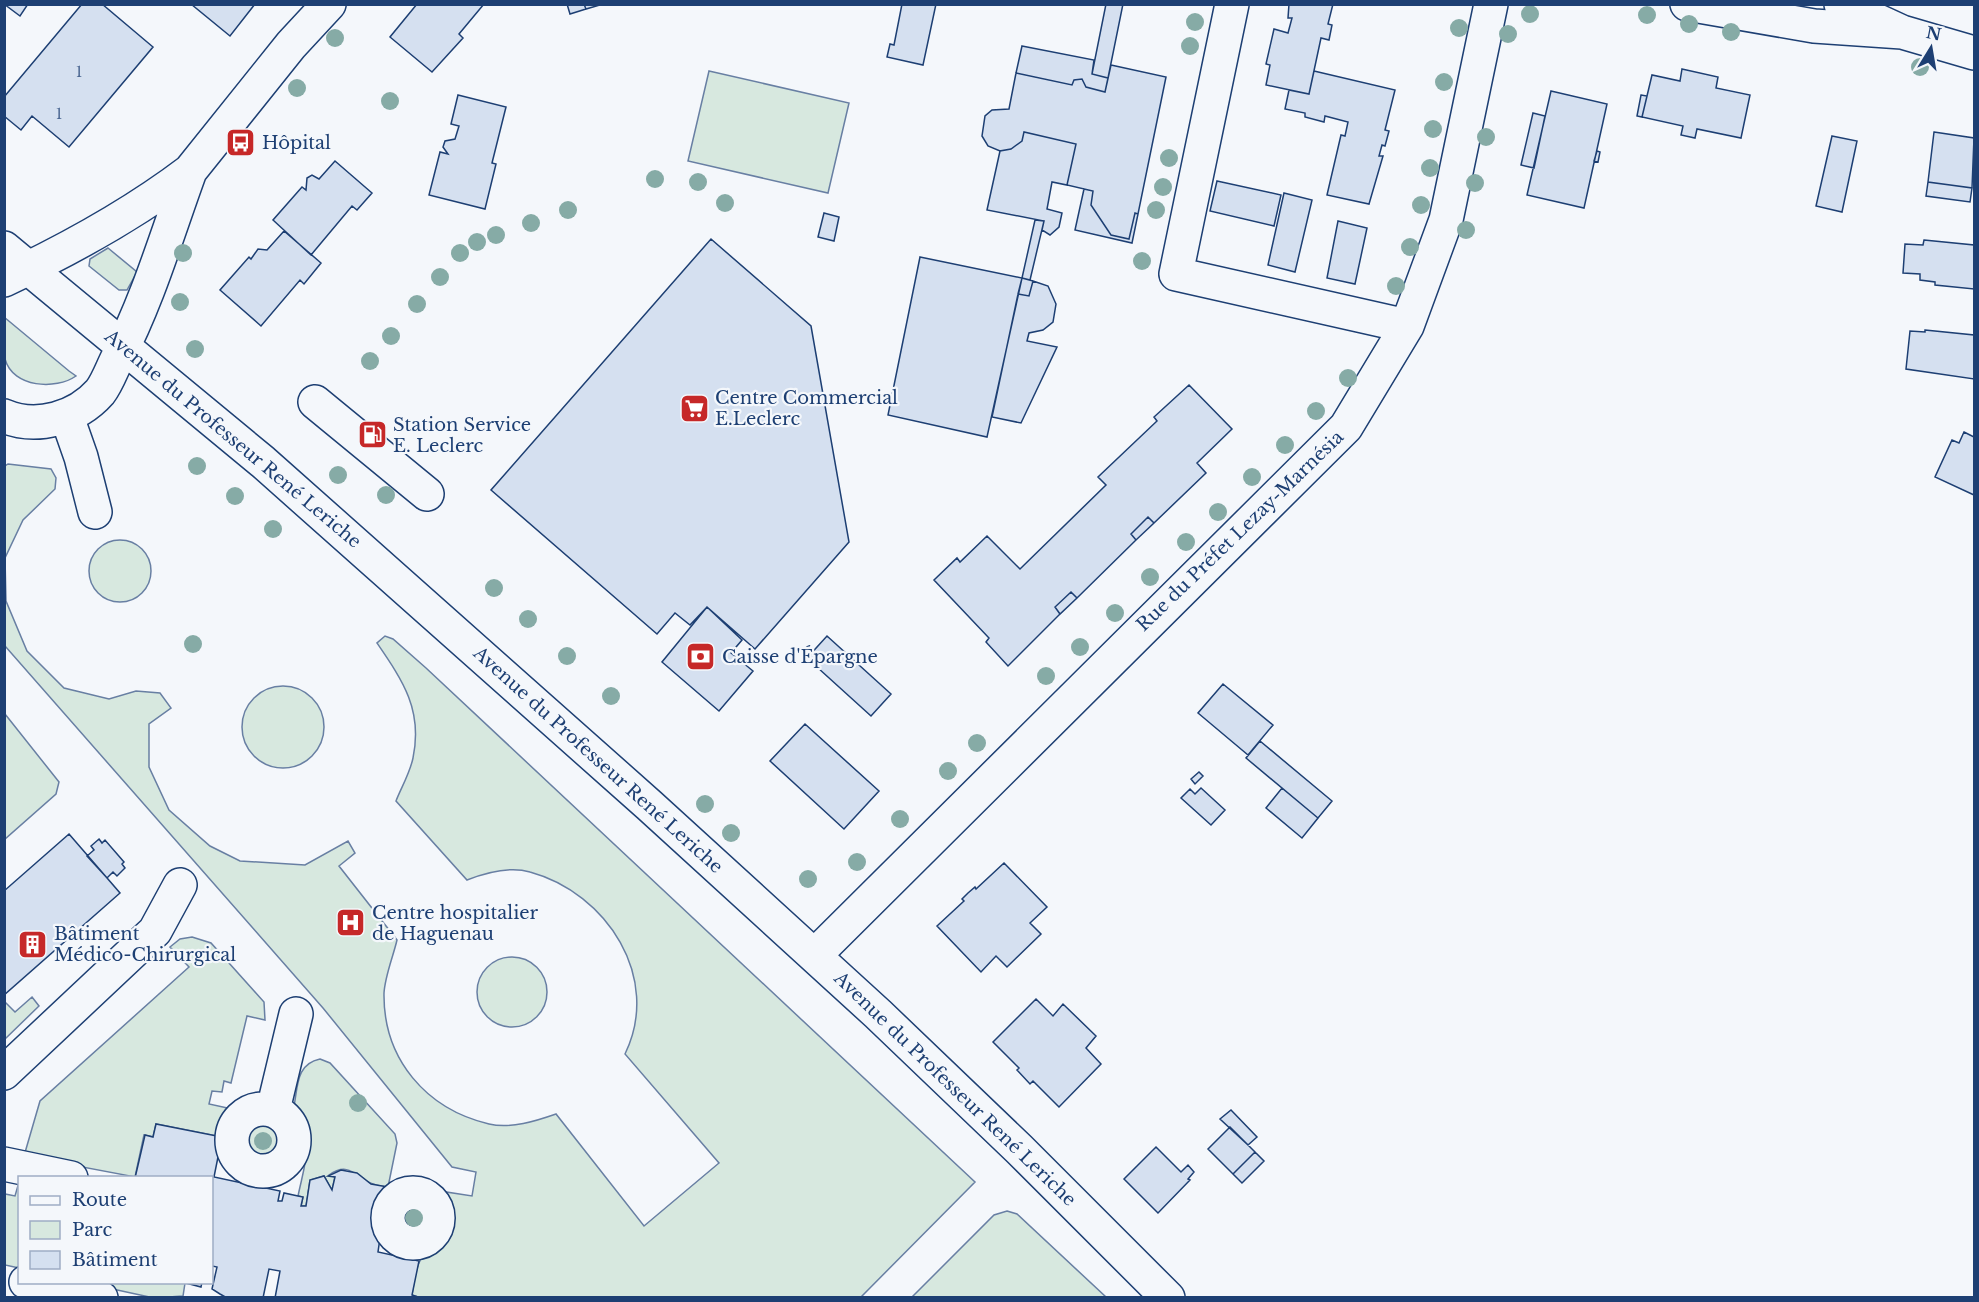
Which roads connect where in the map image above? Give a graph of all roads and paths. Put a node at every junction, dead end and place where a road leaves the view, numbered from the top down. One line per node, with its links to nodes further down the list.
1 (329, 4): 8 (street)
2 (1232, 4): 11 (street)
3 (1491, 4): 11 (street, Rue du Préfet Lezay-Marnésia)
4 (1687, 4): 6 (street)
5 (1841, 4): 6 (street)
6 (1902, 32): 7 (street)
7 (1974, 53)
8 (190, 171): 10 (street); 12 (street)
9 (4, 248): 10 (street, Avenue du Professeur René Leriche)
10 (17, 274): 12 (street, Avenue du Professeur René Leriche)
11 (1407, 326): 19 (street, Rue du Préfet Lezay-Marnésia)
12 (124, 345): 14 (street); 19 (street, Avenue du Professeur René Leriche)
13 (315, 402): 16 (street)
14 (67, 417): 15 (street); 17 (street)
15 (5, 418)
16 (427, 494)
17 (94, 512)
18 (180, 885): 21 (street)
19 (815, 955): 27 (street, Avenue du Professeur René Leriche)
20 (296, 1014): 22 (street)
21 (4, 1073)
22 (273, 1110)
23 (4, 1164): 24 (street)
24 (61, 1176)
25 (35, 1284): 26 (street)
26 (101, 1298)
27 (1167, 1298)

